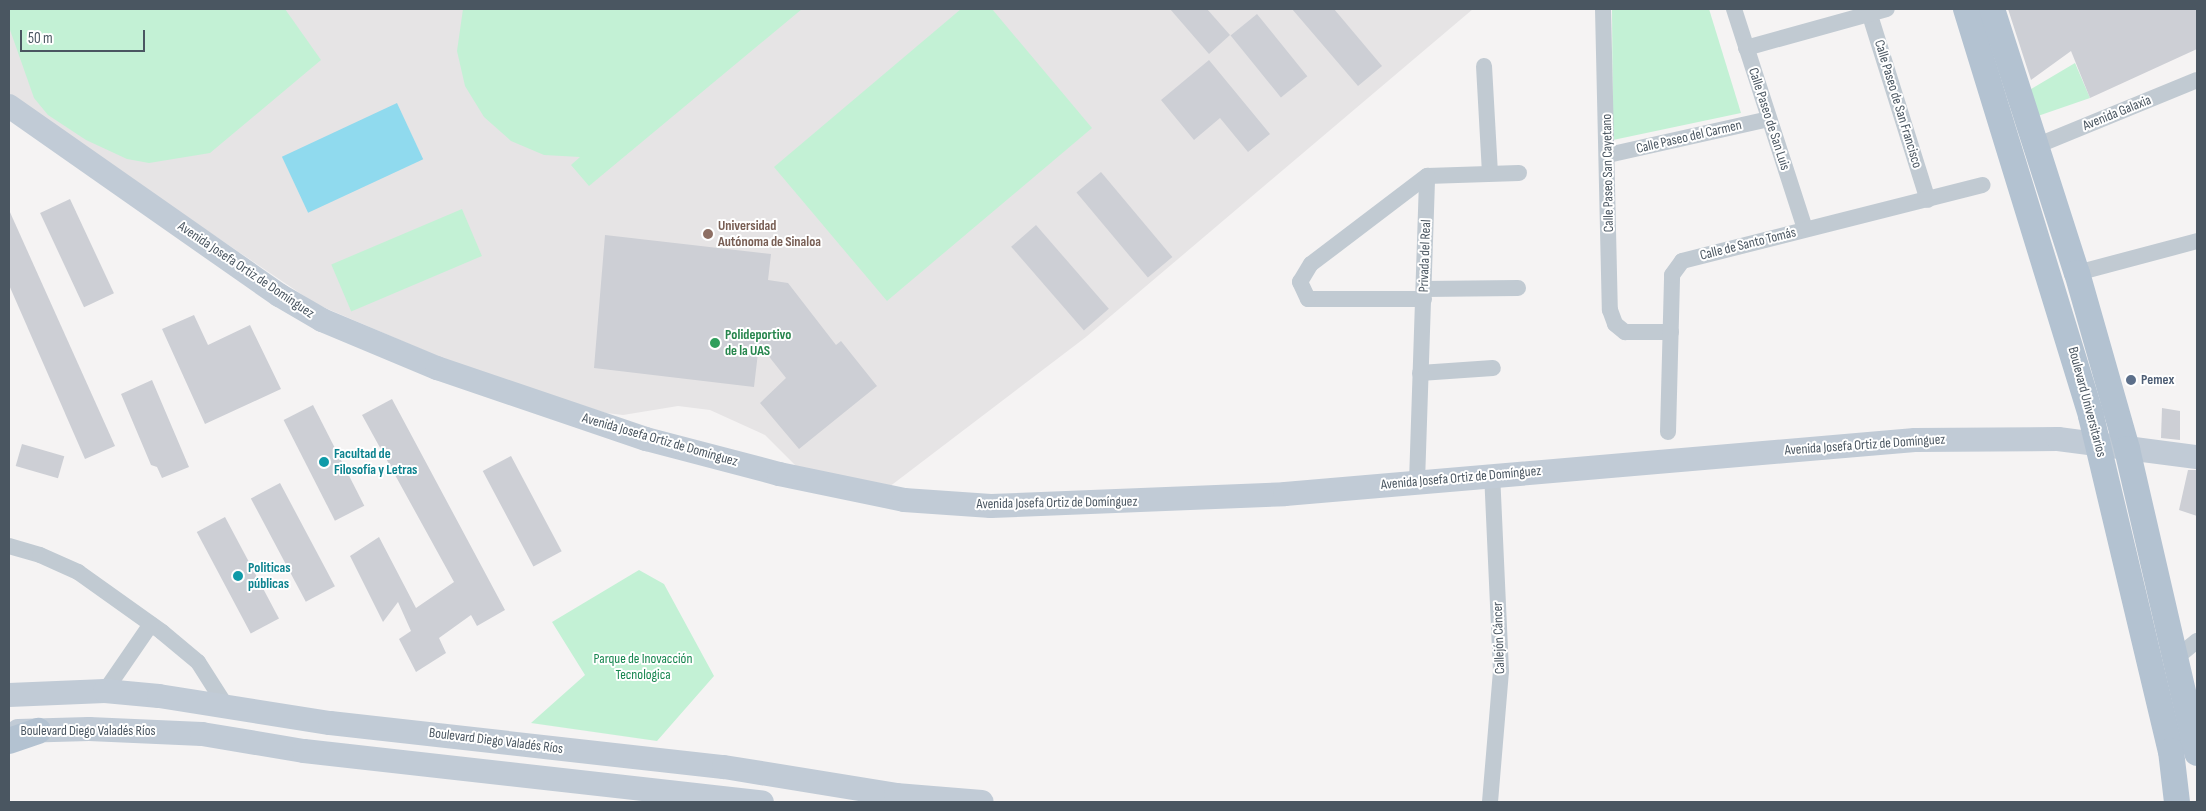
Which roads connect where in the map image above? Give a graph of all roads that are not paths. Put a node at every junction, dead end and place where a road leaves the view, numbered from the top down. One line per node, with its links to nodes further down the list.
1 (1603, 9): 13 (street, Calle Paseo San Cayetano)
2 (1734, 9): 7 (street, Calle Paseo de San Luis)
3 (1887, 9): 6 (street)
4 (1966, 9): 28 (main road, Boulevard Universitarios)
5 (1992, 9): 12 (main road, Boulevard Universitarios)
6 (1869, 11): 7 (street); 18 (street, Calle Paseo de San Francisco)
7 (1746, 48): 11 (street, Calle Paseo de San Luis)
8 (1484, 66): 14 (street)
9 (2197, 80): 12 (street, Avenida Galaxia)
10 (9, 106): 32 (street, Avenida Josefa Ortiz de Domínguez)
11 (1769, 119): 13 (street, Calle Paseo del Carmen); 19 (street, Calle Paseo de San Luis)
12 (2036, 146): 21 (main road, Boulevard Universitarios)
13 (1608, 155): 24 (street, Calle Paseo San Cayetano)
14 (1490, 173): 15 (street); 16 (street)
15 (1519, 174)
16 (1427, 176): 23 (street, Privada del Real); 23 (street)
17 (1983, 185): 18 (street, Calle de Santo Tomás)
18 (1928, 200): 19 (street, Calle de Santo Tomás)
19 (1805, 229): 24 (street, Calle de Santo Tomás)
20 (2197, 241): 21 (street)
21 (2077, 273): 29 (main road, Boulevard Universitarios)
22 (1518, 288): 23 (street)
23 (1424, 294): 26 (street, Privada del Real)
24 (1672, 332): 27 (street, Calle de Santo Tomás)
25 (1494, 368): 26 (street)
26 (1420, 374): 32 (street, Privada del Real)
27 (1668, 432)
28 (2099, 444): 29 (street, Avenida Josefa Ortiz de Domínguez); 31 (street, Avenida Josefa Ortiz de Domínguez); 44 (main road, Boulevard Universitarios)
29 (2127, 449): 30 (street, Avenida Josefa Ortiz de Domínguez); 36 (main road, Boulevard Universitarios)
30 (2197, 457)
31 (1492, 474): 32 (street, Avenida Josefa Ortiz de Domínguez); 47 (street, Callejón Cáncer)
32 (1417, 482)
33 (9, 546): 34 (street)
34 (150, 624): 37 (street); 39 (street)
35 (2197, 641): 36 (street)
36 (2176, 657): 43 (main road, Boulevard Universitarios)
37 (105, 691): 38 (street, Boulevard Diego Valadés Ríos); 39 (street, Boulevard Diego Valadés Ríos)
38 (9, 695)
39 (226, 706): 46 (street, Boulevard Diego Valadés Ríos)
40 (9, 731): 41 (street, Boulevard Diego Valadés Ríos)
41 (38, 731): 42 (main road); 45 (street, Boulevard Diego Valadés Ríos)
42 (9, 741)
43 (2197, 753)
44 (2176, 790): 48 (main road)
45 (762, 802)
46 (982, 802)
47 (1490, 802)
48 (2165, 802)

